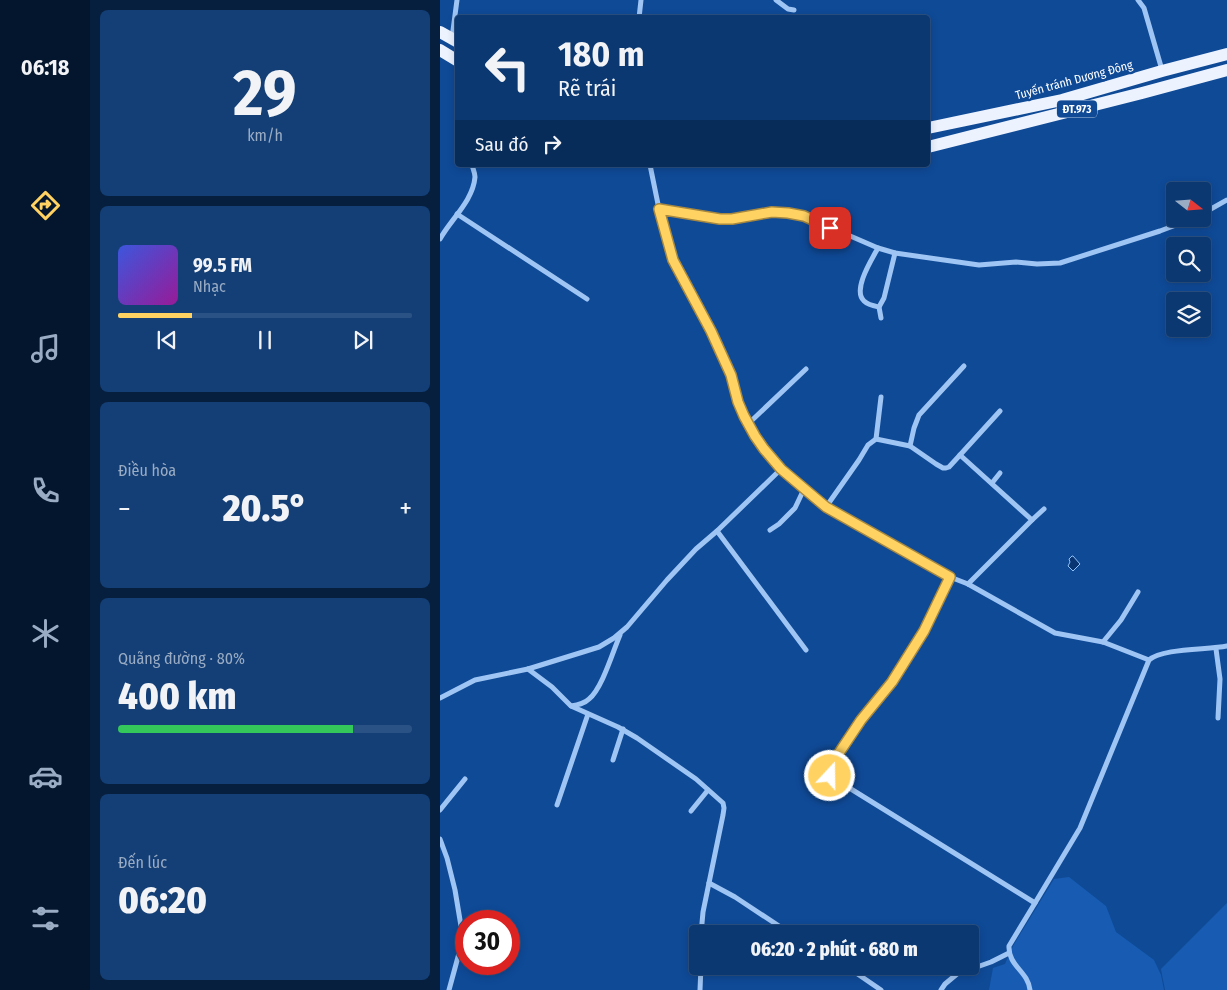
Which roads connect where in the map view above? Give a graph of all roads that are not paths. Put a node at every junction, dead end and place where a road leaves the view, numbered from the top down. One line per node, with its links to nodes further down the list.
1 (457, 0): 8 (street)
2 (641, 0): 6 (street)
3 (776, 0): 5 (street)
4 (1138, 0): 13 (street)
5 (794, 10)
6 (639, 15)
7 (440, 32): 8 (main road)
8 (455, 41)
9 (440, 50): 11 (main road)
10 (1227, 54): 13 (main road, Tuyến tránh Dương Đông / ĐT.973)
11 (455, 59)
12 (1227, 70): 16 (main road, ĐT.973)
13 (1162, 71): 14 (main road, Tuyến tránh Dương Đông / ĐT.973)
14 (997, 113): 15 (main road, Tuyến tránh Dương Đông / ĐT.973); 16 (main road)
15 (930, 128)
16 (1001, 128): 17 (main road, ĐT.973)
17 (930, 146)
18 (473, 167): 23 (street)
19 (650, 167): 21 (street)
20 (1227, 200): 22 (street)
21 (659, 209): 26 (street); 35 (street)
22 (1211, 209)
23 (457, 214): 25 (street); 28 (street)
24 (1168, 228): 27 (street)
25 (440, 239)
26 (878, 248): 27 (street); 29 (street)
27 (895, 253): 29 (street)
28 (587, 299)
29 (880, 307): 30 (street)
30 (881, 318)
31 (964, 366): 37 (street)
32 (806, 369): 35 (street)
33 (881, 397): 36 (street)
34 (1000, 411): 38 (street)
35 (748, 424): 39 (street)
36 (876, 439): 37 (street); 43 (street)
37 (910, 446): 38 (street)
38 (960, 455): 41 (street)
39 (781, 469): 42 (street); 47 (street)
40 (1000, 473): 41 (street)
41 (992, 483): 45 (street)
42 (804, 489): 43 (street); 46 (street)
43 (826, 507): 48 (street)
44 (1044, 509): 45 (street)
45 (1032, 520): 49 (street)
46 (770, 530)
47 (717, 531): 51 (street); 55 (street)
48 (950, 577): 49 (street); 71 (street)
49 (968, 584): 52 (street)
50 (1138, 592): 52 (street)
51 (621, 632): 57 (street); 59 (street)
52 (1103, 642): 56 (street)
53 (1227, 646): 54 (street)
54 (1216, 649): 56 (street); 61 (street)
55 (806, 650)
56 (1149, 660): 71 (street)
57 (528, 669): 58 (street); 59 (street)
58 (440, 698)
59 (571, 706): 60 (street)
60 (588, 714): 62 (street); 66 (street)
61 (1218, 718)
62 (623, 729): 63 (street); 65 (street)
63 (614, 760)
64 (465, 779): 67 (street)
65 (708, 790): 68 (street); 70 (street)
66 (557, 805)
67 (440, 810)
68 (691, 812)
69 (440, 839): 77 (street)
70 (709, 883): 72 (street); 73 (street)
71 (1035, 903): 74 (street)
72 (702, 925)
73 (777, 925)
74 (1008, 953): 80 (street); 81 (street)
75 (701, 975): 78 (street)
76 (859, 975): 79 (street)
77 (449, 990)
78 (700, 990)
79 (881, 990)
80 (941, 990)
81 (1030, 990)

